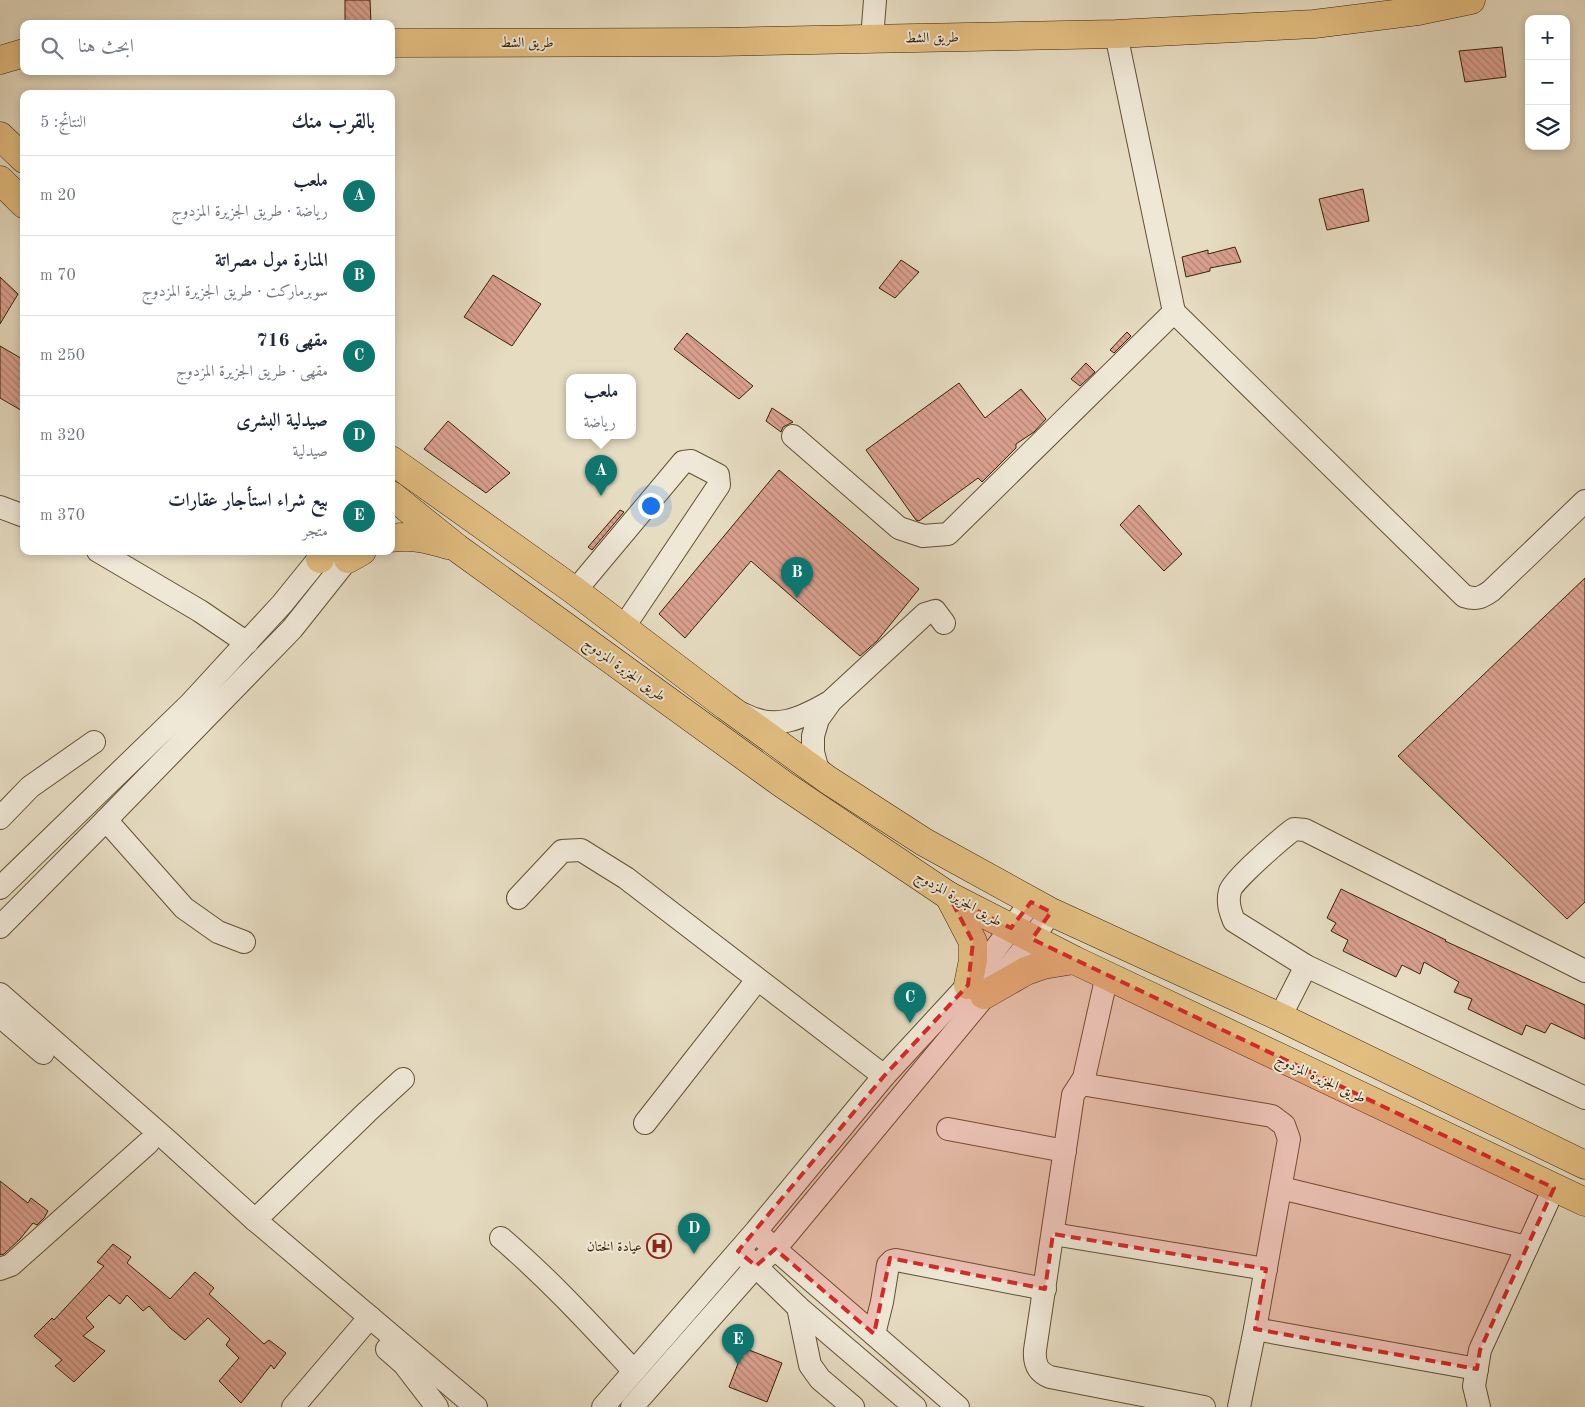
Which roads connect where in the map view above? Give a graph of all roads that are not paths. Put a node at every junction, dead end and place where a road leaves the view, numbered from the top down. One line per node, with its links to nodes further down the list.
1 (874, 0): 5 (street)
2 (1471, 0): 3 (main road, طريق الشط)
3 (1116, 34): 5 (main road, طريق الشط); 14 (street)
4 (0, 39): 6 (main road)
5 (872, 39): 7 (main road, طريق الشط)
6 (20, 42)
7 (395, 43)
8 (20, 54): 9 (main road)
9 (0, 60)
10 (0, 136): 11 (main road)
11 (20, 155)
12 (0, 180): 13 (main road)
13 (20, 200)
14 (1174, 312): 15 (street); 19 (street)
15 (793, 436)
16 (402, 467): 17 (street); 27 (main road)
17 (395, 488)
18 (395, 499): 23 (main road, طريق الجزيرة المزدوج)
19 (1585, 501)
20 (0, 507): 21 (street)
21 (20, 514)
22 (395, 538): 23 (main road)
23 (457, 548): 38 (main road, طريق الجزيرة المزدوج)
24 (105, 555): 30 (street)
25 (338, 555): 30 (street)
26 (338, 555): 36 (street)
27 (576, 590): 29 (main road); 29 (street)
28 (944, 623): 31 (street)
29 (624, 628): 32 (main road)
30 (247, 643): 37 (street)
31 (831, 701): 32 (street); 34 (street)
32 (726, 706): 34 (main road)
33 (94, 742): 35 (street)
34 (828, 780): 40 (main road)
35 (0, 818)
36 (106, 820): 41 (street); 43 (street)
37 (4, 875)
38 (949, 896): 42 (main road, طريق الجزيرة المزدوج); 49 (main road)
39 (518, 898): 48 (street)
40 (1041, 907): 42 (street); 52 (main road)
41 (0, 927)
42 (1021, 933): 44 (main road, طريق الجزيرة المزدوج); 49 (street)
43 (244, 942)
44 (1074, 960): 47 (main road, طريق الجزيرة المزدوج); 49 (main road)
45 (1306, 966): 46 (street); 52 (street); 56 (street)
46 (1585, 970)
47 (1107, 975): 55 (street); 63 (main road, طريق الجزيرة المزدوج)
48 (757, 980): 53 (street); 57 (street)
49 (976, 990): 53 (street); 70 (street)
50 (0, 994): 65 (street)
51 (0, 1016): 59 (street)
52 (1280, 1017): 61 (main road)
53 (884, 1076): 66 (street)
54 (403, 1080): 65 (street)
55 (1081, 1084): 60 (street); 62 (street)
56 (1585, 1098)
57 (645, 1123)
58 (948, 1129): 60 (street)
59 (148, 1143): 73 (street); 77 (street)
60 (1065, 1151): 67 (street)
61 (1585, 1165)
62 (1281, 1188): 69 (street); 74 (street)
63 (1554, 1188): 64 (main road, طريق الجزيرة المزدوج); 69 (street)
64 (1585, 1202)
65 (255, 1220): 77 (street)
66 (756, 1231): 70 (street); 71 (street)
67 (1053, 1234): 74 (street); 75 (street)
68 (501, 1238): 81 (street)
69 (1526, 1247): 80 (street)
70 (775, 1249): 72 (street); 79 (street)
71 (738, 1251): 72 (street); 81 (street)
72 (756, 1266): 76 (street); 87 (street)
73 (0, 1269)
74 (1266, 1269): 78 (street)
75 (1045, 1289): 79 (street); 82 (street)
76 (798, 1307): 88 (street); 89 (street)
77 (366, 1322): 83 (street); 84 (street); 85 (street)
78 (1255, 1329): 80 (street); 92 (street)
79 (874, 1334): 90 (street)
80 (1477, 1369): 93 (street)
81 (634, 1371): 86 (street)
82 (1133, 1400): 91 (street)
83 (293, 1407)
84 (437, 1407)
85 (476, 1407)
86 (603, 1407)
87 (632, 1407)
88 (853, 1407)
89 (914, 1407)
90 (958, 1407)
91 (1204, 1407)
92 (1239, 1407)
93 (1479, 1407)

